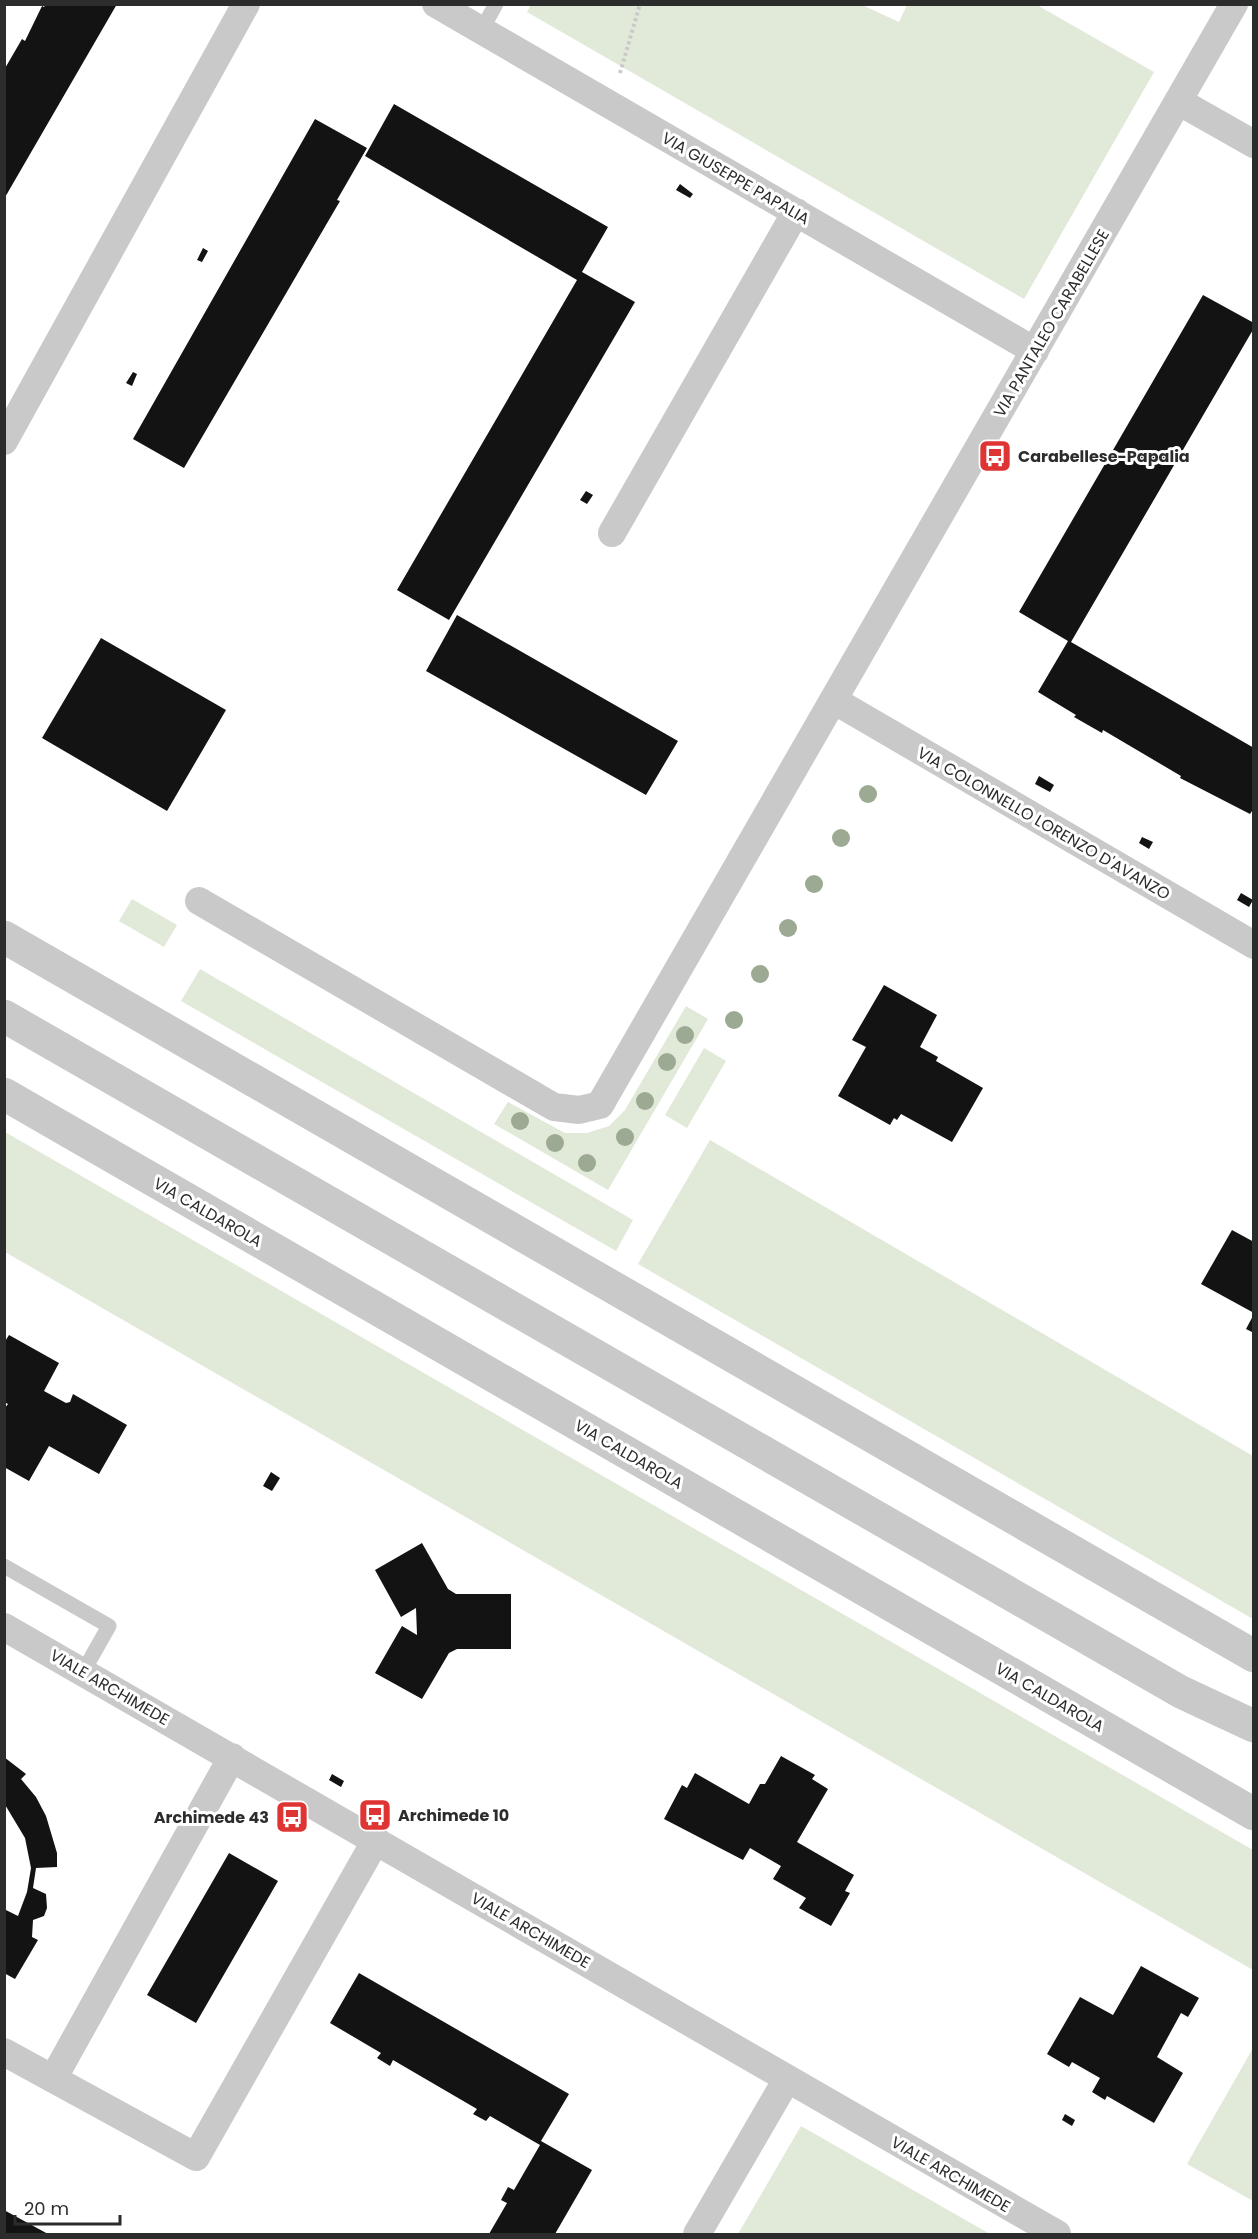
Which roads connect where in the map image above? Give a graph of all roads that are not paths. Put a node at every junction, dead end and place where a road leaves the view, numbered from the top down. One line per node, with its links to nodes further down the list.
1 (246, 4): 10 (street)
2 (436, 4): 5 (street, VIA GIUSEPPE PAPALIA)
3 (496, 4): 5 (lane)
4 (1234, 4): 6 (street, VIA PANTALEO CARABELLESE)
5 (481, 31): 8 (street, VIA GIUSEPPE PAPALIA)
6 (1179, 101): 7 (street); 9 (street, VIA PANTALEO CARABELLESE)
7 (1254, 144)
8 (796, 212): 9 (street, VIA GIUSEPPE PAPALIA); 11 (street)
9 (1035, 351): 12 (street, VIA PANTALEO CARABELLESE)
10 (4, 441)
11 (612, 533)
12 (835, 701): 13 (street, VIA PANTALEO CARABELLESE); 15 (street, VIA COLONNELLO LORENZO D'AVANZO)
13 (199, 901)
14 (4, 937): 20 (street)
15 (1254, 945)
16 (4, 1016): 22 (street)
17 (4, 1094): 26 (street, VIA CALDAROLA)
18 (4, 1566): 21 (lane)
19 (4, 1627): 21 (street, VIALE ARCHIMEDE)
20 (1254, 1656)
21 (82, 1672): 25 (street, VIALE ARCHIMEDE)
22 (1181, 1692): 23 (street); 24 (street)
23 (1254, 1726)
24 (1254, 1746)
25 (232, 1757): 27 (street, VIALE ARCHIMEDE); 29 (street)
26 (1254, 1814)
27 (376, 1840): 29 (street); 30 (street, VIALE ARCHIMEDE)
28 (4, 2052): 29 (street)
29 (53, 2079)
30 (787, 2079): 31 (street); 32 (street, VIALE ARCHIMEDE)
31 (697, 2235)
32 (1057, 2235)

